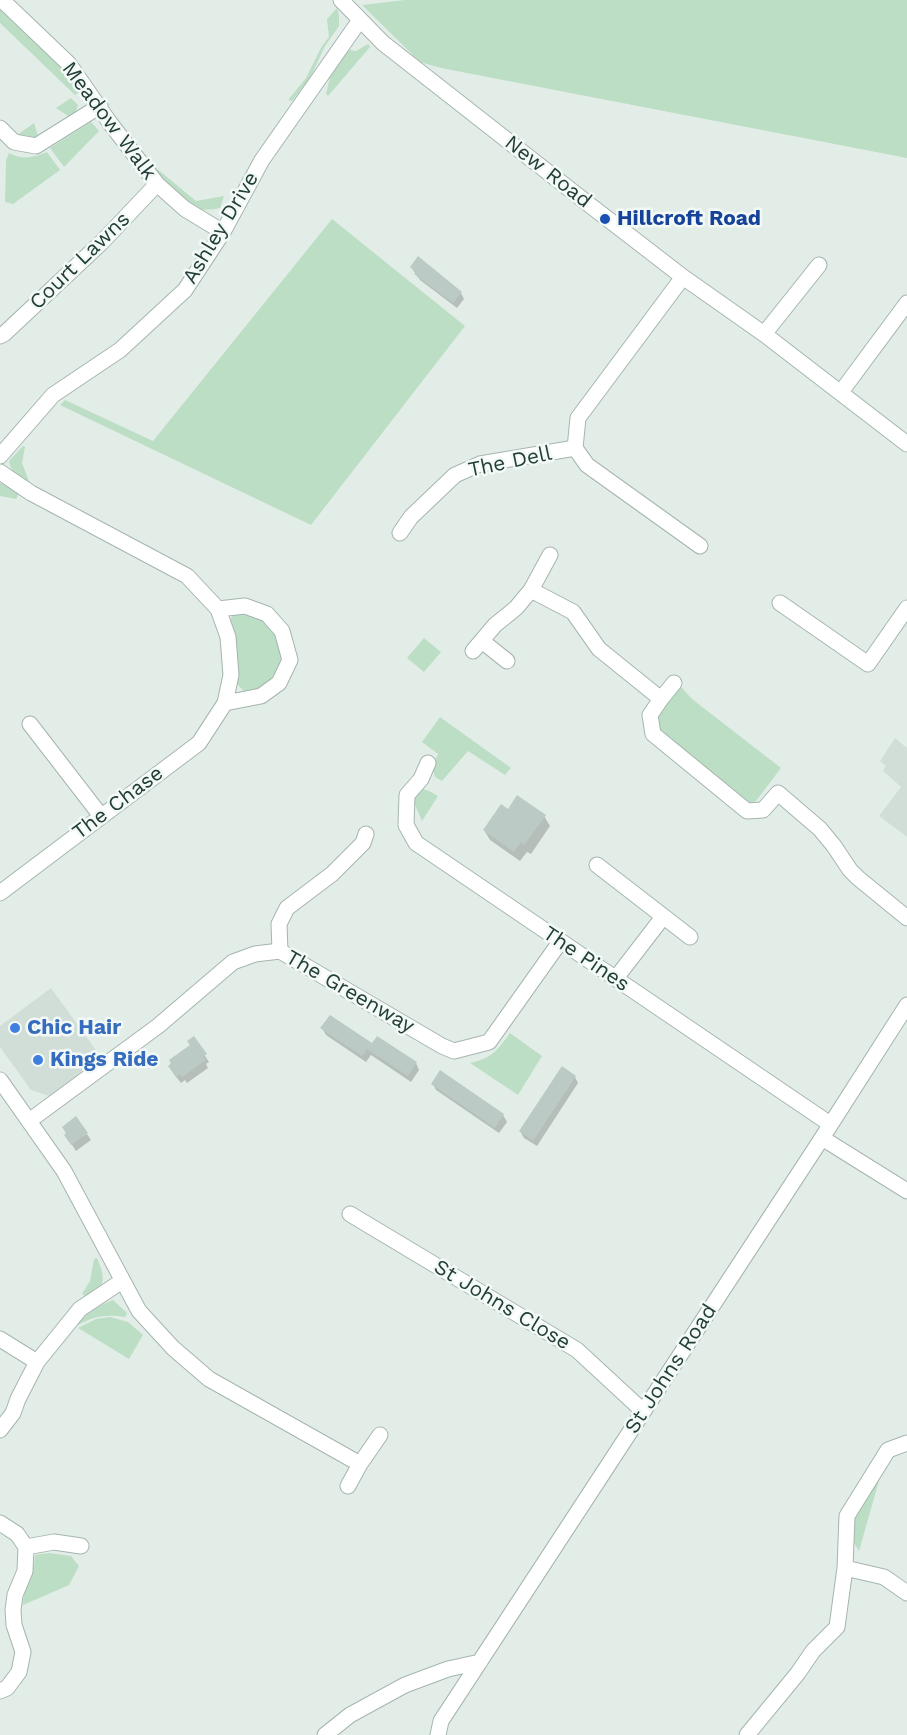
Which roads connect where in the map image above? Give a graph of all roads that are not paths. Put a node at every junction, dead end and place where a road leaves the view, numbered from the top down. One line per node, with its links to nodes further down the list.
1 (2, 0): 4 (street, Meadow Walk)
2 (341, 0): 3 (street, New Road)
3 (360, 20): 7 (street, Ashley Drive); 9 (street, New Road)
4 (100, 106): 5 (street); 6 (street, Meadow Walk)
5 (0, 128)
6 (157, 184): 7 (street, Meadow Walk); 12 (street, Court Lawns)
7 (223, 232): 16 (street, Ashley Drive)
8 (819, 265): 11 (street)
9 (683, 277): 11 (street, New Road); 15 (street)
10 (907, 303): 13 (street)
11 (764, 334): 13 (street, New Road)
12 (0, 336)
13 (841, 392): 14 (street, New Road)
14 (907, 444)
15 (574, 448): 18 (street, The Dell); 19 (street)
16 (0, 456)
17 (0, 472): 24 (street, The Chase)
18 (399, 533)
19 (700, 546)
20 (550, 555): 21 (street)
21 (531, 590): 25 (street); 27 (street)
22 (780, 603): 23 (street)
23 (907, 608)
24 (218, 609): 28 (street, The Chase); 28 (street)
25 (507, 661)
26 (674, 683): 27 (street)
27 (661, 699): 36 (street)
28 (225, 703): 31 (street, The Chase)
29 (30, 724): 31 (street)
30 (428, 763): 38 (street, The Pines)
31 (101, 816): 34 (street, The Chase)
32 (366, 834): 39 (street)
33 (597, 865): 35 (street)
34 (0, 893)
35 (663, 917): 37 (street); 40 (street)
36 (907, 918)
37 (690, 937)
38 (560, 942): 39 (street, The Greenway); 40 (street, The Pines)
39 (280, 951): 43 (street, The Greenway)
40 (616, 978): 44 (street, The Pines)
41 (907, 1005): 44 (street, St Johns Road)
42 (0, 1080): 43 (street)
43 (29, 1121): 47 (street)
44 (826, 1131): 45 (street, The Pines); 50 (street, St Johns Road)
45 (907, 1191)
46 (350, 1214): 50 (street, St Johns Close)
47 (122, 1281): 49 (street); 54 (street)
48 (0, 1339): 49 (street)
49 (37, 1362): 51 (street)
50 (643, 1412): 61 (street, St Johns Road)
51 (0, 1430)
52 (380, 1435): 54 (street)
53 (907, 1443): 59 (street)
54 (360, 1464): 55 (street)
55 (348, 1486)
56 (0, 1523): 58 (street)
57 (81, 1546): 58 (street)
58 (26, 1547): 62 (street)
59 (845, 1568): 60 (street); 65 (street)
60 (907, 1593)
61 (480, 1662): 63 (street); 64 (street, St Johns Road)
62 (0, 1691)
63 (325, 1735)
64 (438, 1735)
65 (747, 1735)

